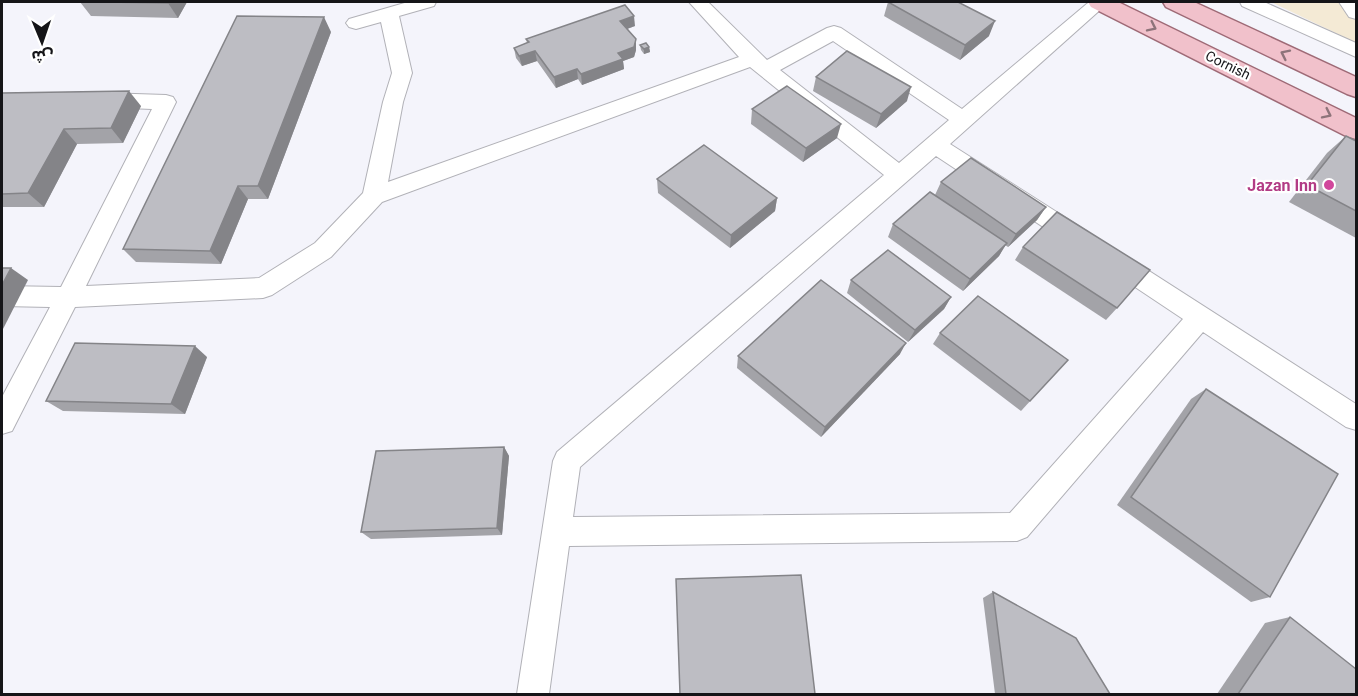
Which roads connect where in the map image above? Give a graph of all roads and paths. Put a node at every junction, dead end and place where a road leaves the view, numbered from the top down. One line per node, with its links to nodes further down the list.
1 (426, 2): 7 (street)
2 (698, 2): 12 (street)
3 (1100, 2): 15 (street); 16 (main road, Cornish, one-way to 16)
4 (1175, 2): 10 (main road)
5 (1251, 2): 10 (street); 11 (street)
6 (1348, 2): 8 (street)
7 (389, 13): 9 (street); 19 (street)
8 (1356, 13)
9 (356, 23)
10 (1224, 25): 13 (main road, one-way to 10)
11 (1356, 51)
12 (760, 64): 15 (street); 18 (street); 19 (street)
13 (1356, 88)
14 (84, 99): 21 (street)
15 (963, 120): 17 (street)
16 (1356, 129)
17 (934, 144): 18 (street); 22 (street)
18 (899, 175): 25 (street)
19 (374, 196): 21 (street)
20 (2, 296): 21 (street)
21 (68, 297): 24 (street)
22 (1200, 316): 23 (street); 25 (street)
23 (1356, 418)
24 (2, 422)
25 (557, 532): 26 (street)
26 (533, 694)

